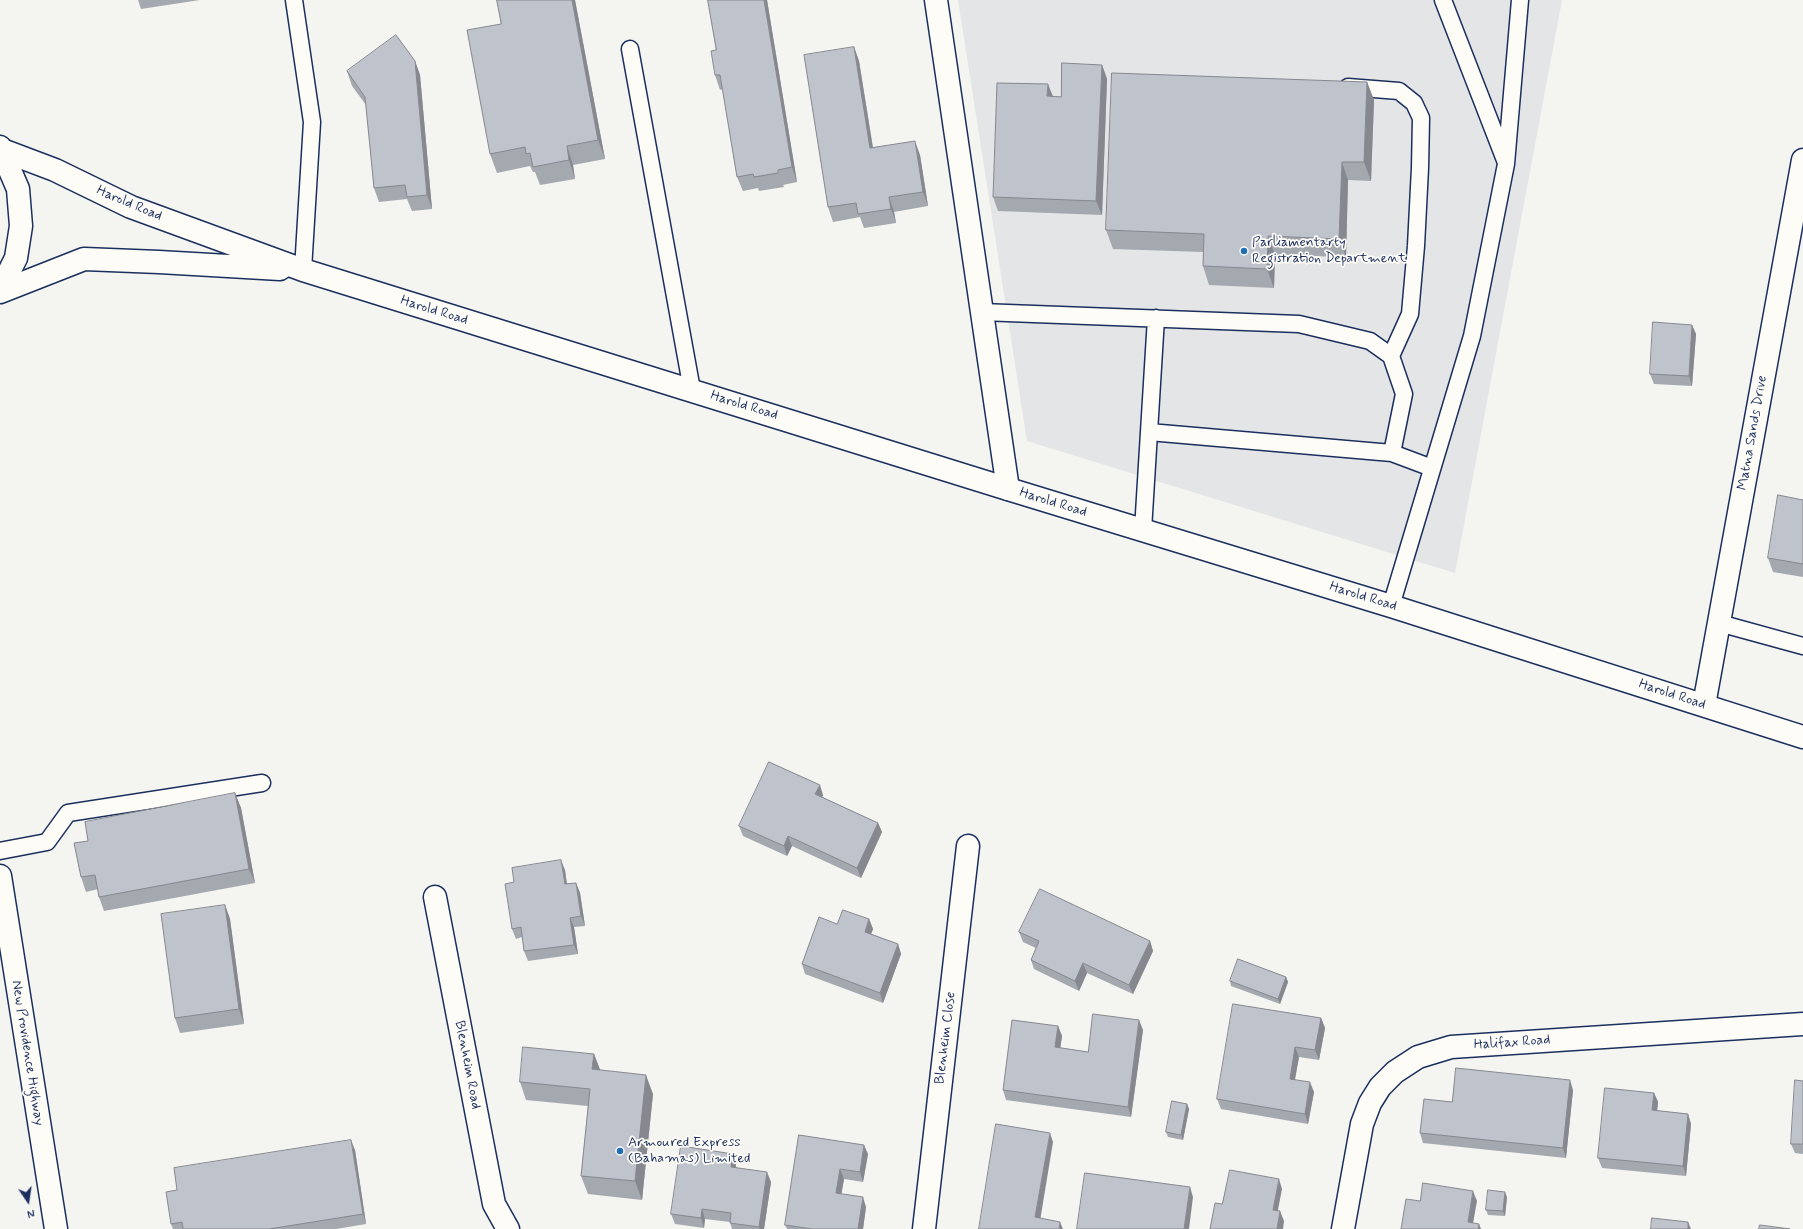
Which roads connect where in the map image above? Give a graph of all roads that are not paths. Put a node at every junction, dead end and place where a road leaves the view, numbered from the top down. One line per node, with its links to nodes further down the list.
1 (294, 0): 10 (lane)
2 (936, 0): 12 (main road)
3 (1443, 0): 9 (lane)
4 (1520, 0): 9 (lane)
5 (630, 49): 15 (lane)
6 (1329, 86): 14 (lane)
7 (1, 148): 10 (main road, Harold Road); 11 (main road)
8 (1803, 160): 22 (main road, Matna Sands Drive)
9 (1506, 164): 18 (lane)
10 (303, 270): 11 (main road, Harold Road); 15 (main road, Harold Road)
11 (0, 291)
12 (981, 312): 13 (lane); 19 (main road)
13 (1156, 318): 14 (lane); 16 (lane)
14 (1391, 356): 17 (lane)
15 (692, 390): 19 (main road, Harold Road)
16 (1149, 432): 17 (lane); 20 (lane)
17 (1392, 453): 18 (lane)
18 (1432, 468): 21 (lane)
19 (1008, 489): 20 (main road, Harold Road)
20 (1143, 530): 21 (main road, Harold Road)
21 (1391, 606): 24 (main road, Harold Road)
22 (1719, 623): 23 (lane); 24 (main road, Matna Sands Drive)
23 (1803, 646)
24 (1704, 706): 25 (main road, Harold Road)
25 (1803, 737)
26 (262, 783): 28 (lane)
27 (968, 846): 34 (main road, Blenheim Close)
28 (0, 851)
29 (0, 876): 32 (main road, New Providence Highway)
30 (435, 897): 33 (main road, Blenheim Road)
31 (1803, 1024): 35 (main road, Halifax Road)
32 (56, 1229)
33 (508, 1229)
34 (924, 1229)
35 (1343, 1229)

